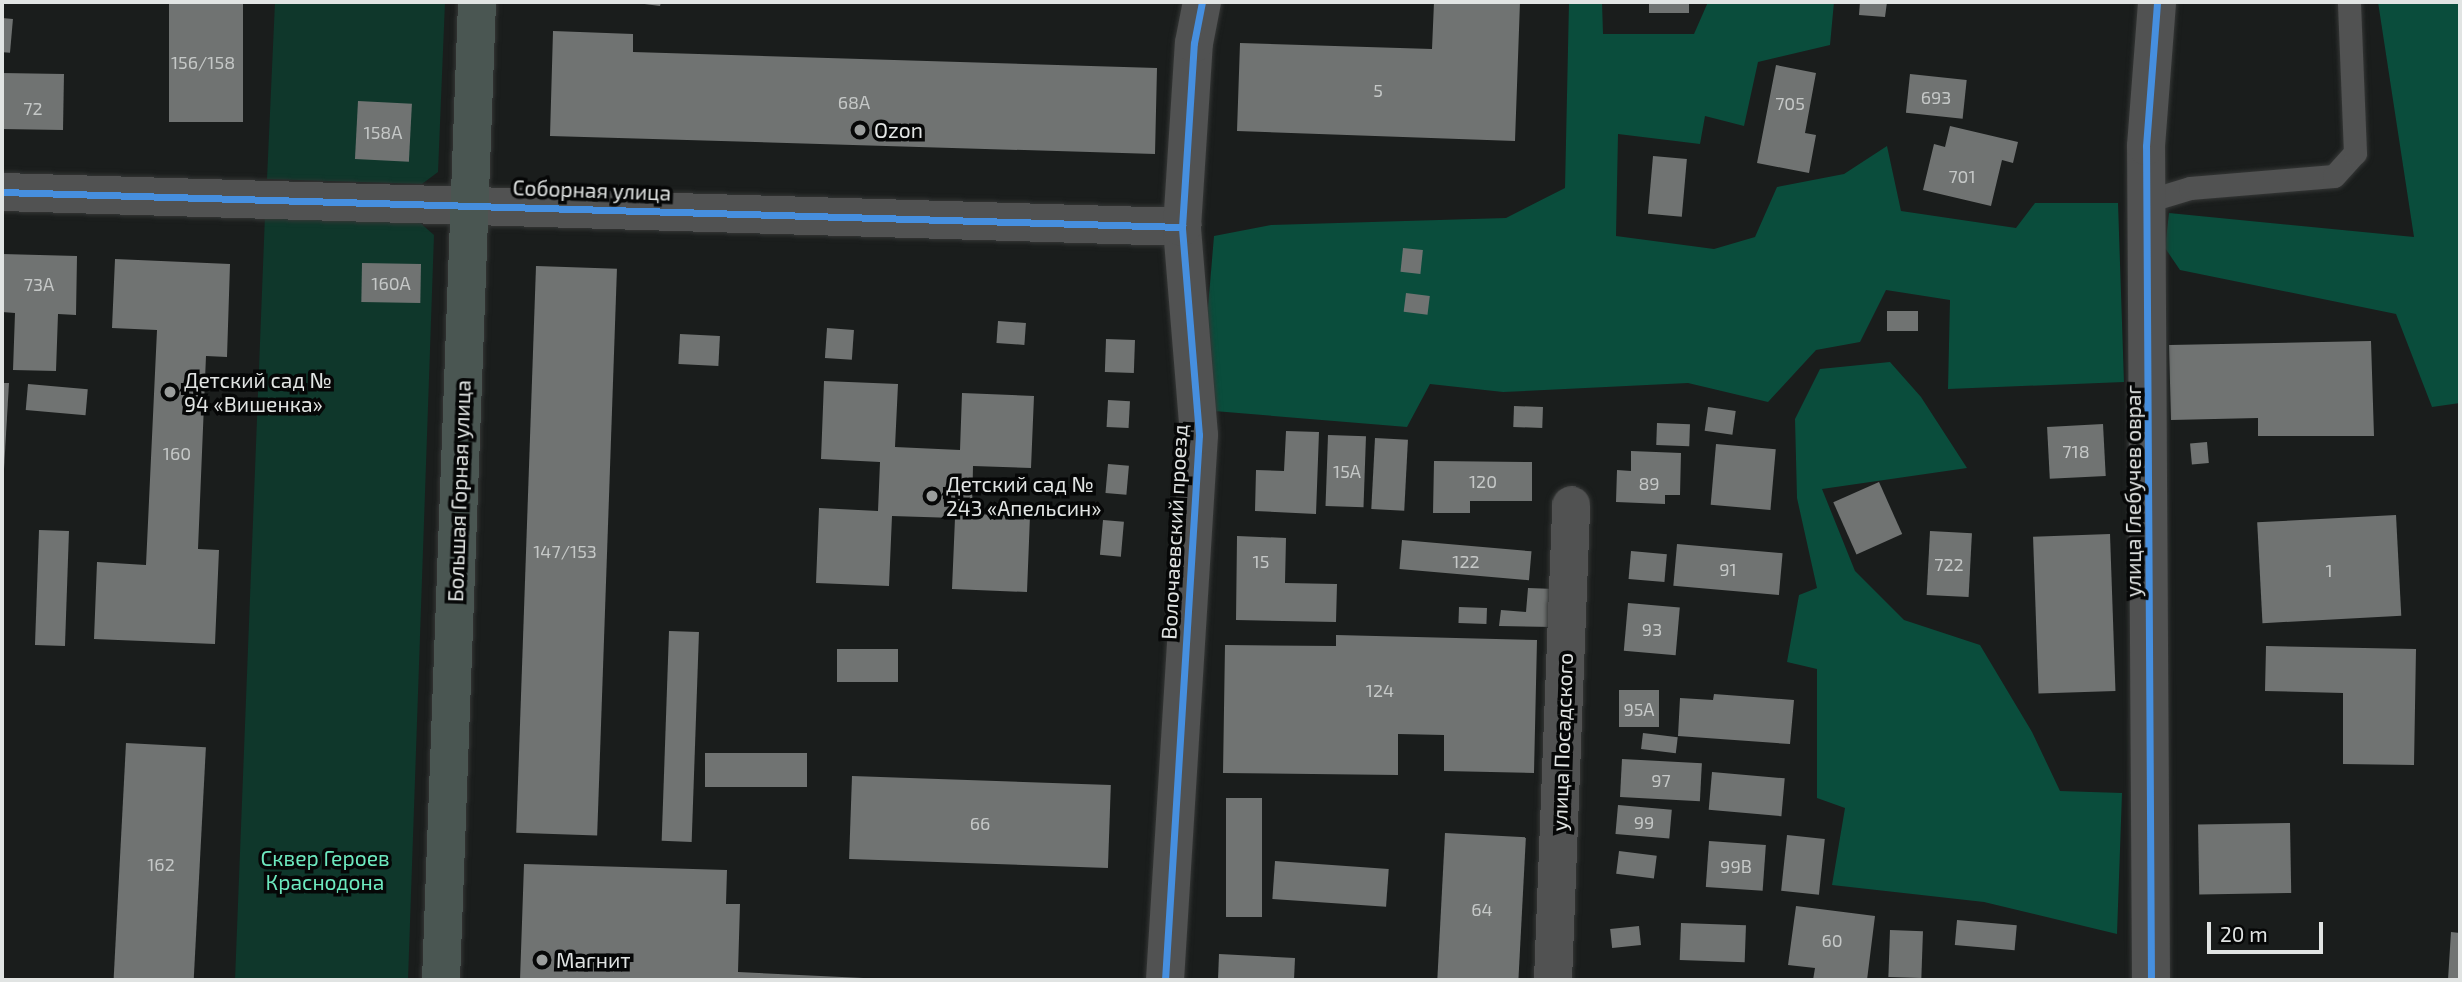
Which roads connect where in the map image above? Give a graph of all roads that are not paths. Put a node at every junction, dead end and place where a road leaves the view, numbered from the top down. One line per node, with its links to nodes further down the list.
1 (477, 2): 7 (main road, Большая Горная улица)
2 (1202, 2): 8 (street, Волочаевский проезд)
3 (2157, 2): 6 (street, улица Глебучев овраг)
4 (2350, 2): 6 (lane)
5 (2, 192): 7 (street, Соборная улица)
6 (2147, 201): 13 (street, улица Глебучев овраг)
7 (470, 203): 8 (street, Соборная улица); 10 (main road, Большая Горная улица)
8 (1182, 227): 11 (street, Волочаевский проезд)
9 (1571, 505): 12 (street, улица Посадского)
10 (441, 980)
11 (1165, 980)
12 (1553, 980)
13 (2151, 980)

